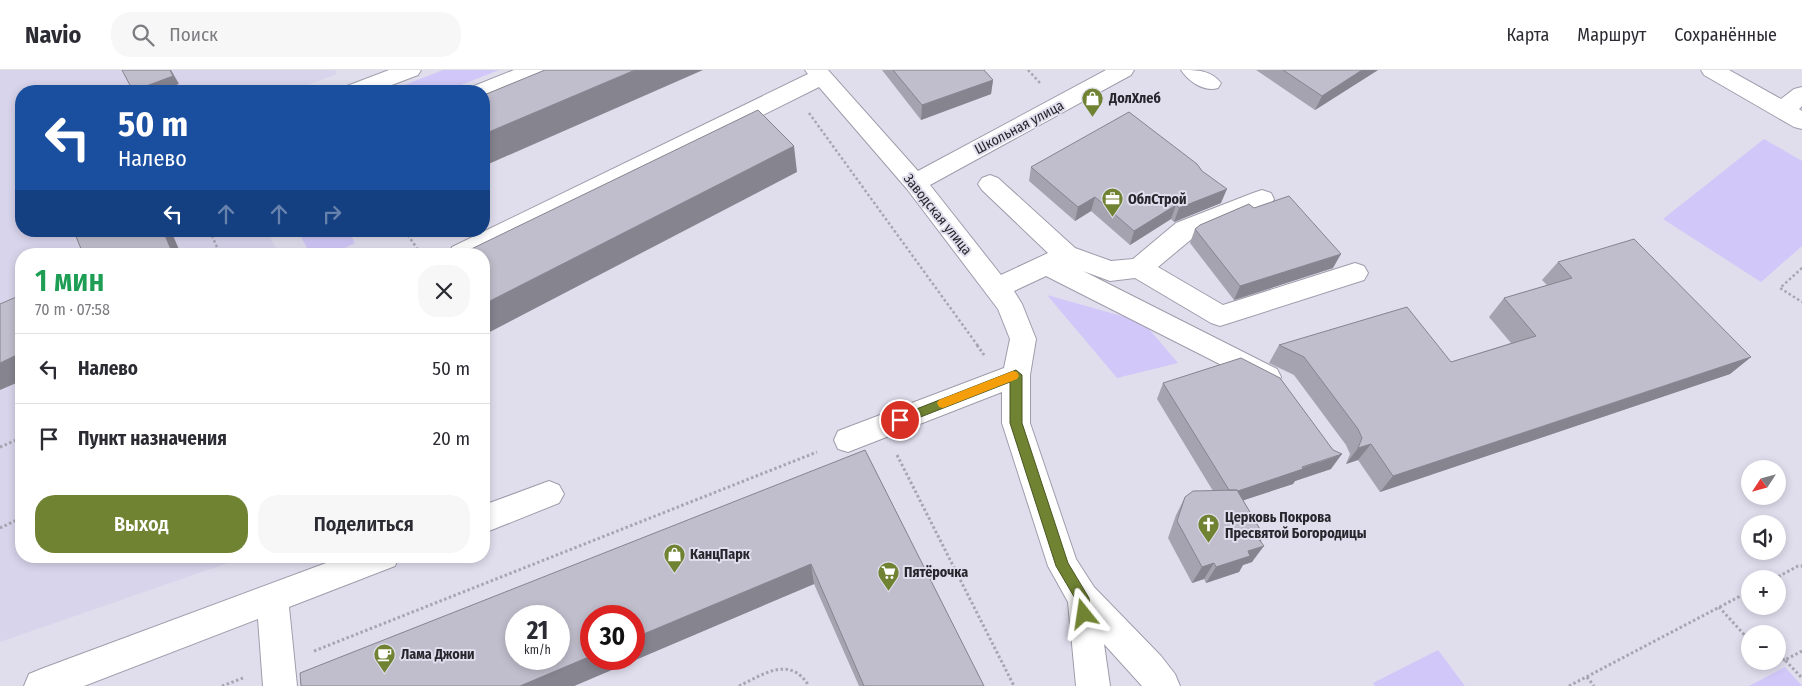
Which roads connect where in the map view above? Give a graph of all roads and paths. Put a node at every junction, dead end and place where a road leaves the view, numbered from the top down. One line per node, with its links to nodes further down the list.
1 (410, 70): 8 (street)
2 (535, 70): 9 (street)
3 (1123, 70): 14 (street, Школьная улица)
4 (1192, 70): 7 (street)
5 (1712, 70): 12 (street)
6 (818, 74): 10 (street); 14 (street, Заводская улица)
7 (1210, 83)
8 (371, 85)
9 (490, 88)
10 (792, 90): 19 (street); 26 (path)
11 (1802, 94): 12 (street)
12 (1782, 110): 13 (street)
13 (1802, 121)
14 (915, 184): 24 (street, Заводская улица)
15 (990, 184): 20 (street)
16 (1244, 200): 21 (street)
17 (409, 237): 18 (path)
18 (417, 248)
19 (473, 248)
20 (1056, 260): 21 (street); 24 (street); 27 (street)
21 (1139, 268): 23 (street)
22 (1802, 268): 25 (path)
23 (1355, 273)
24 (997, 288): 26 (street, Заводская улица)
25 (1802, 302)
26 (1009, 377): 28 (street); 41 (street, Заводская улица)
27 (1288, 392)
28 (883, 427): 29 (street); 53 (path)
29 (848, 440): 47 (path)
30 (15, 441): 31 (path)
31 (0, 448)
32 (549, 494): 33 (street)
33 (490, 517)
34 (15, 521): 35 (path)
35 (0, 528)
36 (365, 563): 40 (street)
37 (1802, 566): 38 (path)
38 (1786, 572)
39 (1741, 596): 42 (path)
40 (272, 598): 47 (street); 50 (street)
41 (1083, 598): 54 (street); 55 (street)
42 (1719, 607): 43 (path); 48 (path)
43 (1741, 631)
44 (1802, 651): 45 (path)
45 (1786, 659)
46 (1786, 661): 49 (path)
47 (279, 676)
48 (1587, 677): 56 (path); 57 (path)
49 (1802, 678)
50 (41, 686)
51 (739, 686): 52 (path)
52 (809, 686)
53 (1014, 686)
54 (1093, 686)
55 (1163, 686)
56 (1569, 686)
57 (1594, 686)

